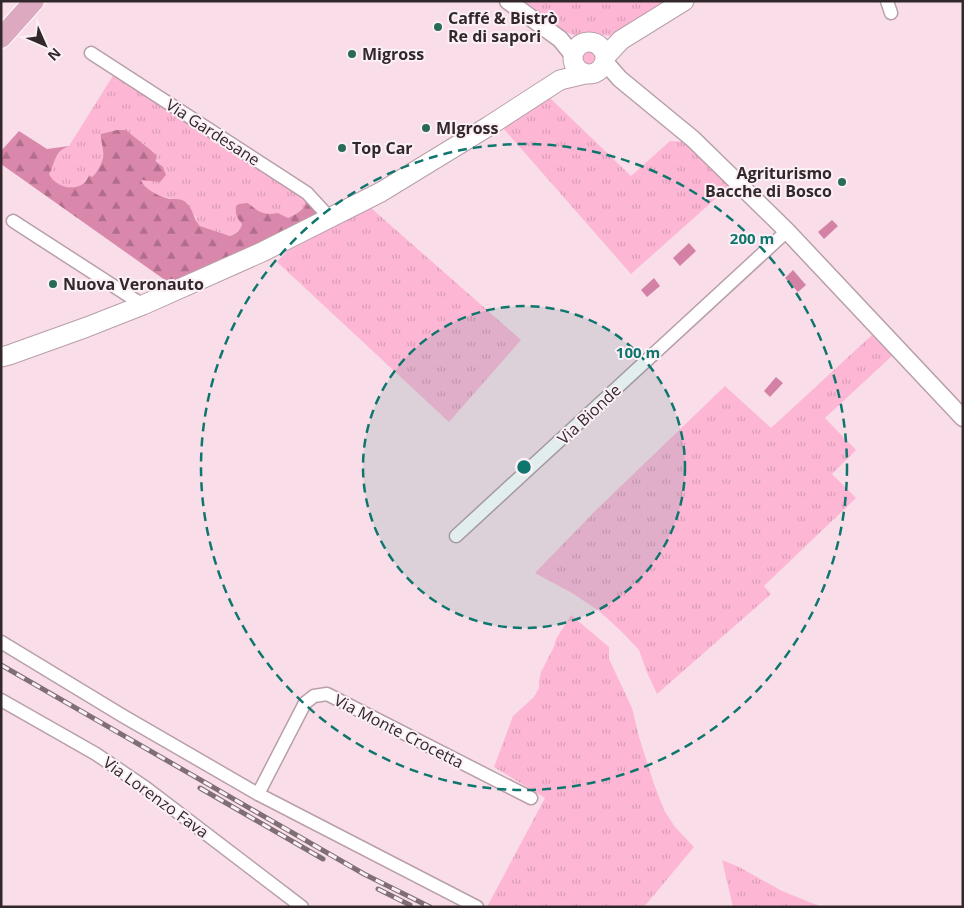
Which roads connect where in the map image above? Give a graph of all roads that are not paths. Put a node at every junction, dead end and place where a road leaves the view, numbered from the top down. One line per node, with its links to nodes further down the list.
1 (34, 1): 4 (main road)
2 (508, 1): 6 (street)
3 (684, 1): 6 (main road)
4 (1, 38)
5 (91, 53): 7 (street, Via Gardesane)
6 (590, 59): 7 (main road); 9 (street)
7 (330, 218): 10 (main road)
8 (13, 221): 10 (street)
9 (788, 231): 12 (street); 13 (street, Via Bionde)
10 (142, 305): 11 (main road)
11 (1, 357)
12 (963, 418)
13 (456, 536)
14 (1, 642): 16 (street)
15 (1, 700): 18 (street, Via Lorenzo Fava)
16 (258, 794): 17 (street, Via Monte Crocetta); 19 (street)
17 (531, 798)
18 (302, 907)
19 (477, 907)

